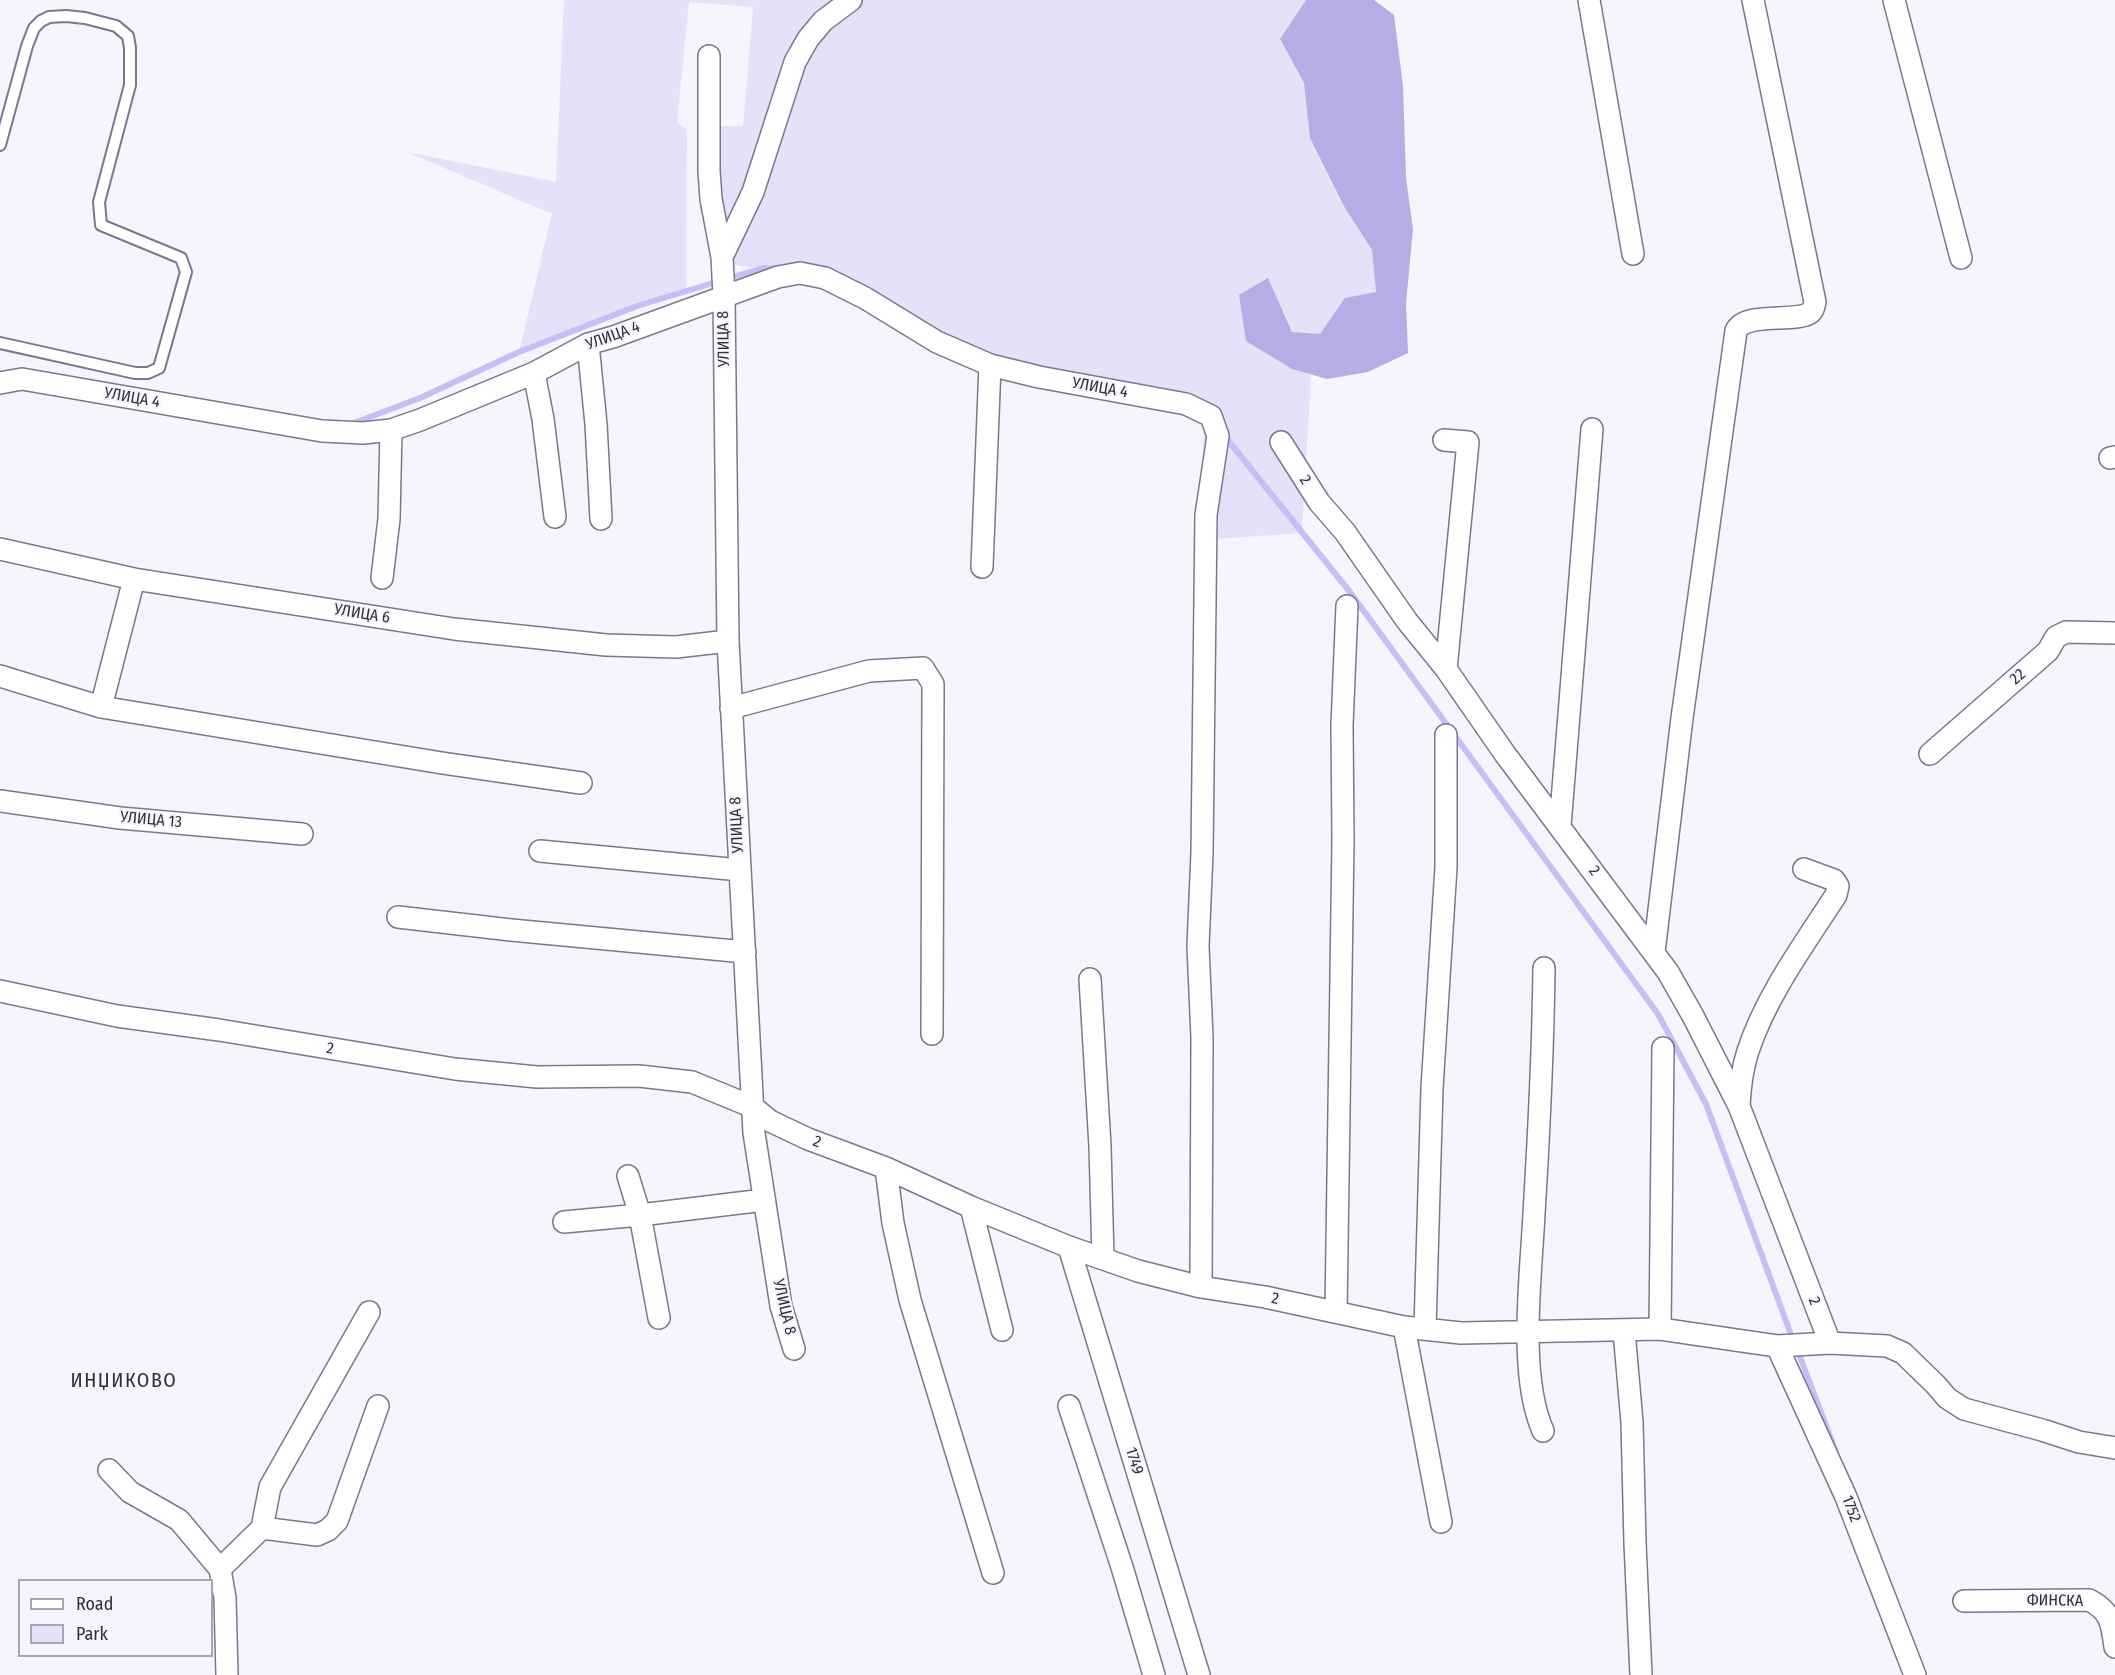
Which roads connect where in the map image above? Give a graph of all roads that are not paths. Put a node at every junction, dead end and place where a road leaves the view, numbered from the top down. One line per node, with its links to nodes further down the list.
1 (851, 0): 8 (street)
2 (1589, 0): 7 (street)
3 (1754, 0): 44 (street)
4 (1894, 0): 9 (street)
5 (709, 56): 8 (street, УЛИЦА 8)
6 (0, 145): 11 (lane)
7 (1634, 254)
8 (722, 257): 10 (street, УЛИЦА 8)
9 (1961, 258)
10 (724, 296): 12 (street, УЛИЦА 4); 13 (street, УЛИЦА 4); 28 (street, УЛИЦА 8)
11 (0, 343)
12 (588, 344): 14 (street, УЛИЦА 4); 21 (street)
13 (990, 365): 23 (street); 60 (street, УЛИЦА 4)
14 (534, 373): 17 (street, УЛИЦА 4); 20 (street)
15 (0, 383): 17 (street, УЛИЦА 4)
16 (1592, 429): 37 (street)
17 (391, 430): 24 (street)
18 (1444, 440): 29 (street)
19 (1281, 442): 29 (street, 2)
20 (555, 517)
21 (601, 519)
22 (0, 549): 25 (street, УЛИЦА 6)
23 (982, 567)
24 (382, 578)
25 (134, 579): 28 (street, УЛИЦА 6); 31 (street)
26 (1347, 606): 61 (street)
27 (2115, 633): 34 (street, 22)
28 (728, 641): 32 (street, УЛИЦА 8)
29 (1446, 669): 37 (street, 2)
30 (0, 676): 31 (street)
31 (101, 706): 35 (street)
32 (731, 708): 41 (street, УЛИЦА 8); 48 (street)
33 (1446, 735): 64 (street)
34 (1930, 754)
35 (581, 783)
36 (0, 801): 38 (street, УЛИЦА 13)
37 (1560, 826): 44 (street, 2)
38 (302, 834)
39 (540, 851): 41 (street)
40 (1804, 869): 50 (street)
41 (740, 870): 43 (street, УЛИЦА 8)
42 (398, 917): 43 (street)
43 (745, 952): 51 (street, УЛИЦА 8)
44 (1654, 952): 50 (street, 2)
45 (1544, 968): 67 (street)
46 (1090, 980): 59 (street)
47 (0, 991): 51 (street, 2)
48 (932, 1034)
49 (1664, 1048): 65 (street)
50 (1739, 1106): 69 (street, 2)
51 (753, 1107): 52 (street, 2); 54 (street, УЛИЦА 8)
52 (886, 1168): 55 (street, 2); 80 (street)
53 (628, 1176): 56 (street)
54 (764, 1200): 56 (street); 71 (street, УЛИЦА 8)
55 (971, 1207): 58 (street, 2); 66 (street)
56 (640, 1215): 57 (street); 63 (street)
57 (564, 1222)
58 (1069, 1247): 59 (street, 2); 85 (street, 1749)
59 (1103, 1257): 60 (street, 2)
60 (1201, 1287): 61 (street, 2)
61 (1336, 1311): 64 (street, 2)
62 (369, 1312): 78 (street)
63 (658, 1318)
64 (1414, 1328): 67 (street, 2); 77 (street)
65 (1660, 1329): 68 (street, 2); 70 (street, 2)
66 (1002, 1330)
67 (1529, 1330): 68 (street, 2); 74 (street)
68 (1624, 1330): 86 (street)
69 (1830, 1342): 70 (street, 2); 75 (street, 2)
70 (1778, 1346): 87 (street, 1752)
71 (794, 1349)
72 (378, 1406): 78 (street)
73 (1069, 1406): 84 (street)
74 (1543, 1431)
75 (2115, 1449)
76 (108, 1470): 79 (street)
77 (1441, 1522)
78 (262, 1528): 79 (street)
79 (220, 1569): 83 (street)
80 (993, 1573)
81 (1964, 1601): 82 (street, ФИНСКА)
82 (2115, 1647)
83 (227, 1675)
84 (1154, 1675)
85 (1199, 1675)
86 (1641, 1675)
87 (1915, 1675)

